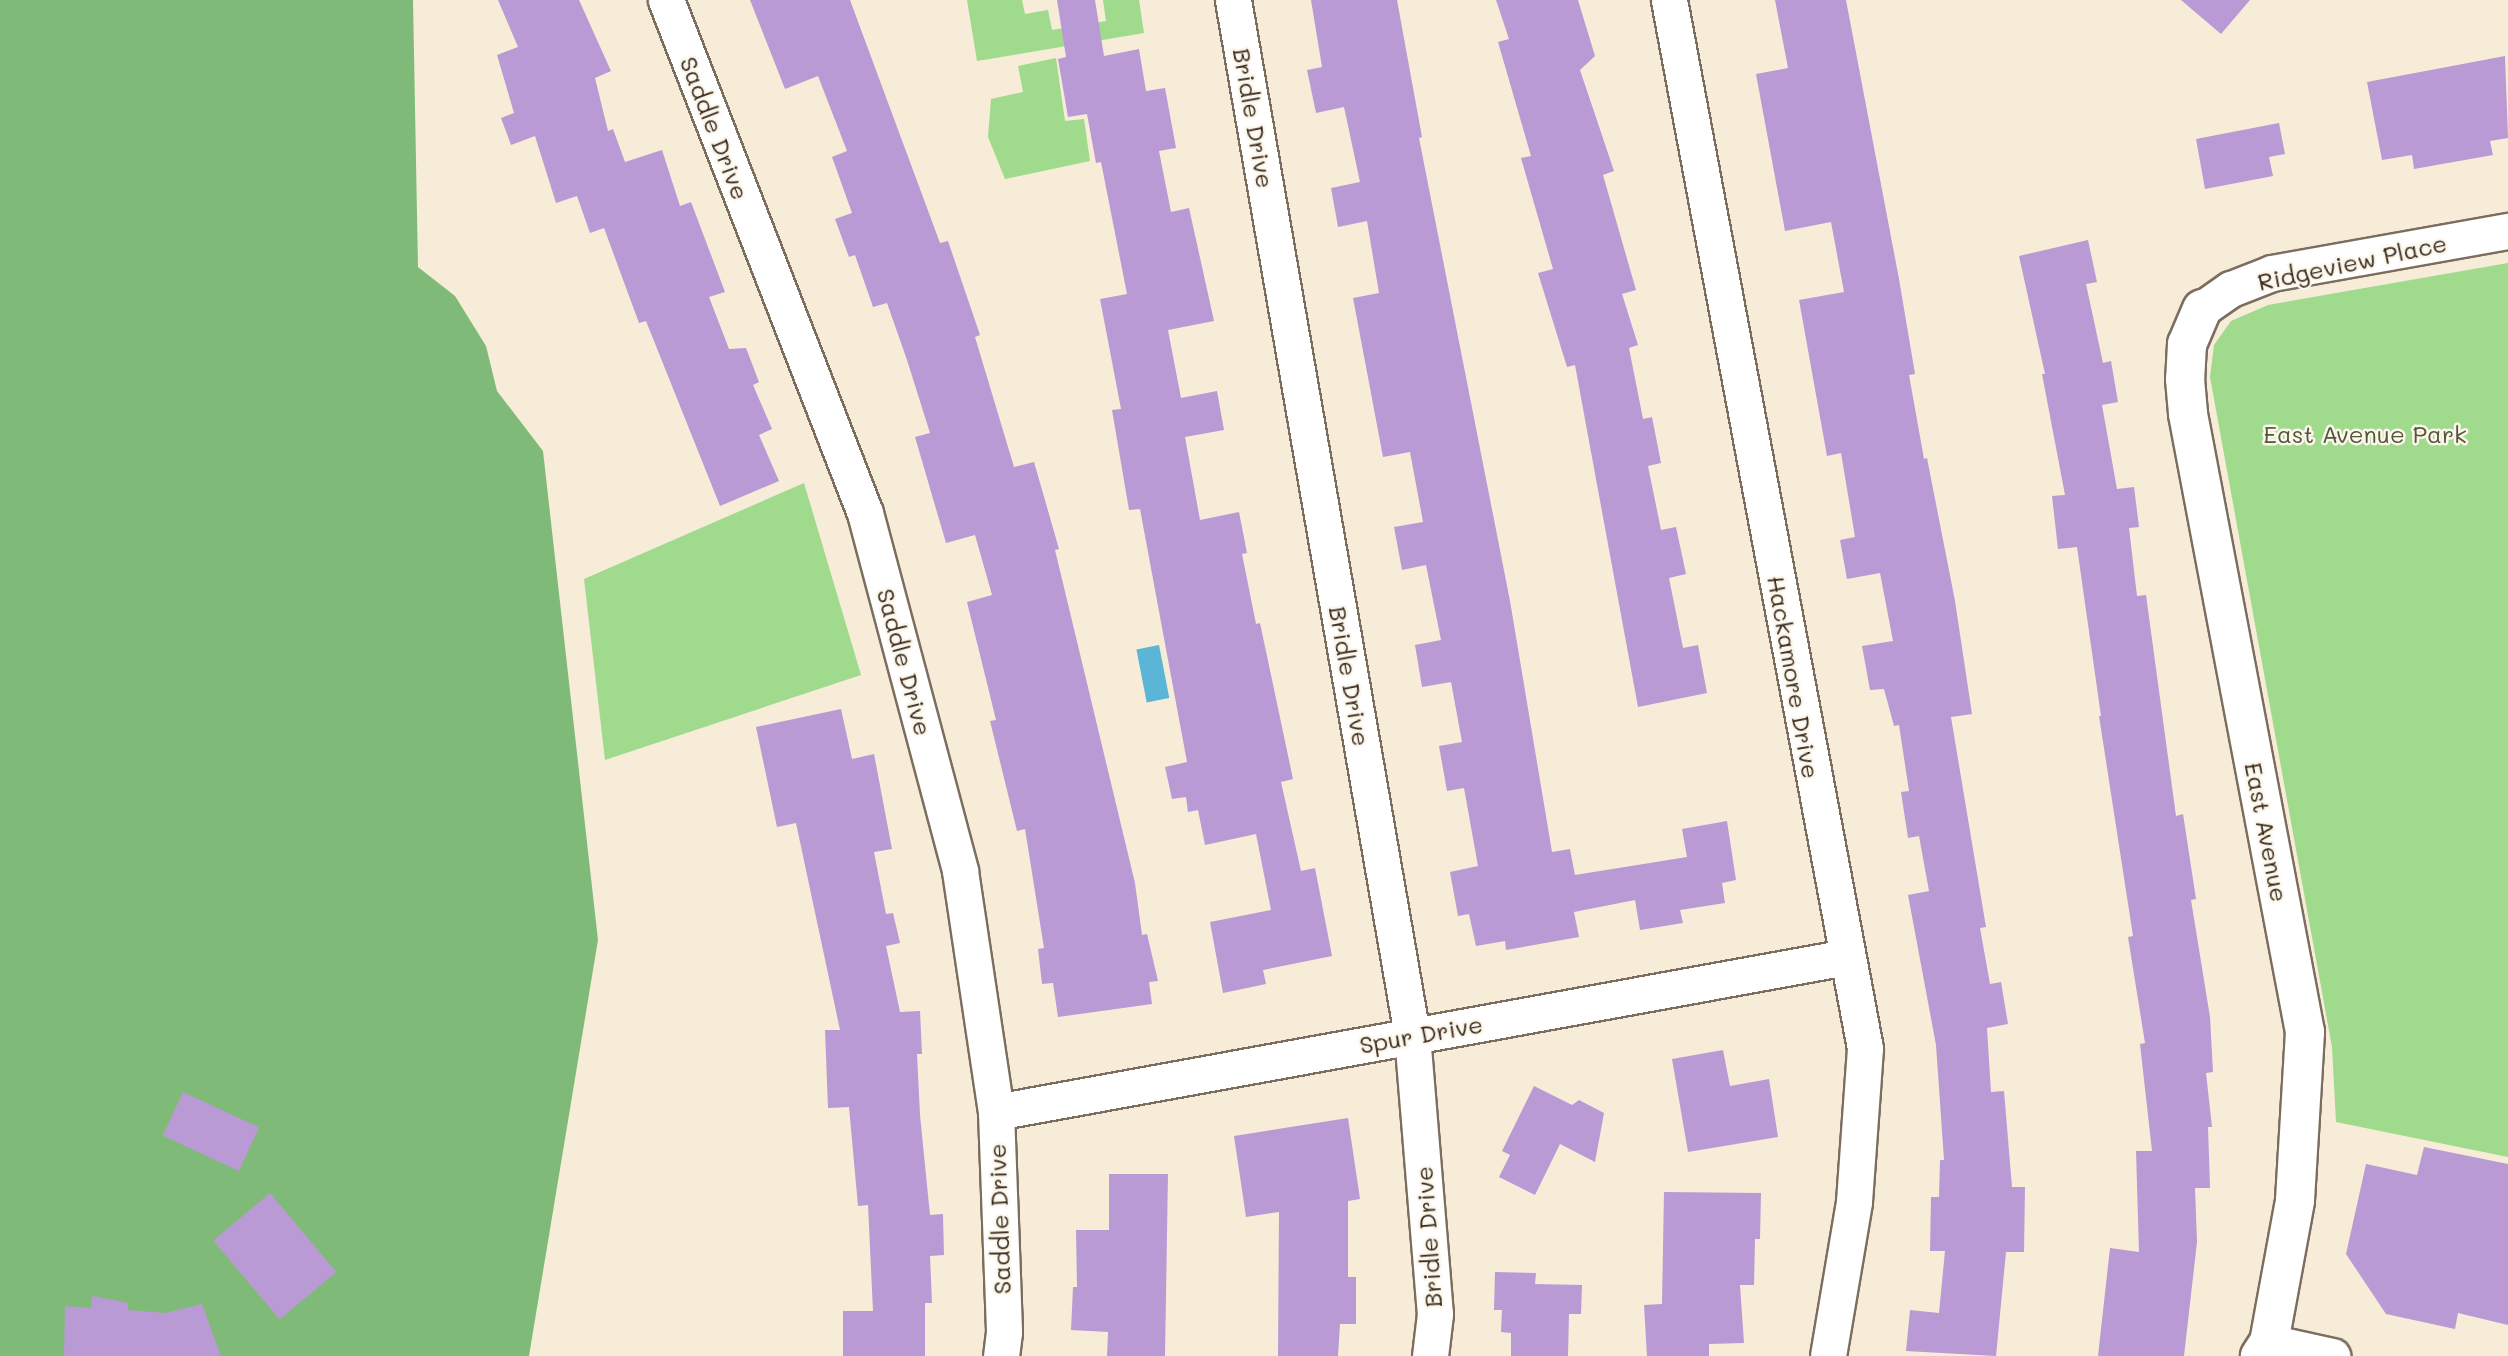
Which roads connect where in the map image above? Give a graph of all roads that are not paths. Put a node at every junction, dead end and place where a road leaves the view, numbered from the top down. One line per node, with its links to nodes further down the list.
1 (666, 0): 8 (street, Saddle Drive)
2 (1233, 0): 7 (street, Bridle Drive)
3 (1669, 0): 6 (street, Hackamore Drive)
4 (2508, 231): 5 (street, Ridgeview Place)
5 (2202, 309): 9 (street, East Avenue)
6 (1846, 957): 7 (street, Spur Drive); 12 (street, Hackamore Drive)
7 (1412, 1035): 8 (street, Spur Drive); 11 (street, Bridle Drive)
8 (996, 1112): 10 (street, Saddle Drive)
9 (2264, 1349): 13 (street)
10 (1001, 1356)
11 (1430, 1356)
12 (1828, 1356)
13 (2332, 1356)

